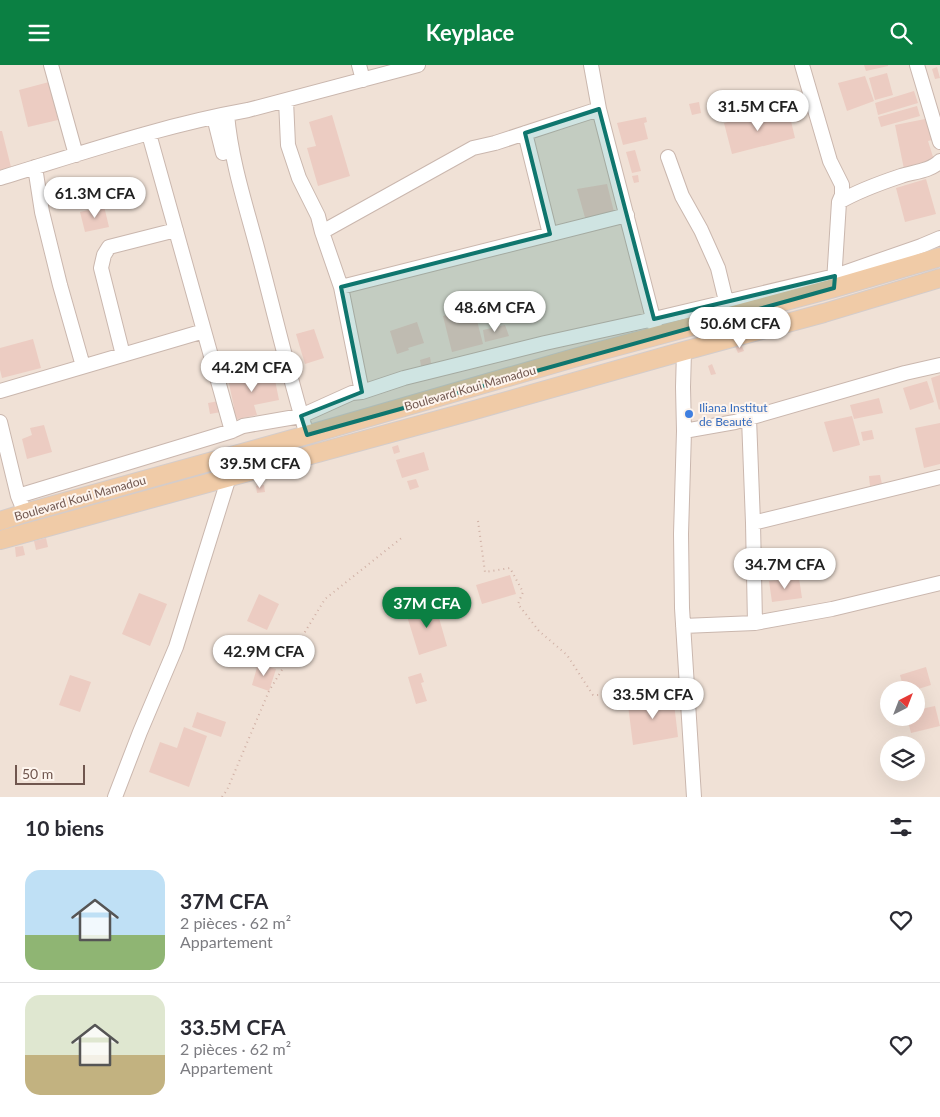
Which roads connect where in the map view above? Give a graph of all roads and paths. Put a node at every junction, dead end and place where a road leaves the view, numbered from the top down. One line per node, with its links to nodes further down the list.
1 (50, 65): 14 (street)
2 (359, 65): 7 (street)
3 (418, 65): 7 (street)
4 (591, 65): 9 (street)
5 (802, 65): 19 (street)
6 (917, 65): 13 (street)
7 (363, 80): 8 (street)
8 (286, 100): 10 (street); 22 (street)
9 (599, 109): 11 (street); 20 (street)
10 (220, 116): 12 (street); 39 (street)
11 (525, 133): 22 (street); 23 (street)
12 (149, 134): 14 (street); 21 (street)
13 (940, 142)
14 (76, 155): 17 (street)
15 (668, 157): 29 (street)
16 (940, 162): 19 (street)
17 (35, 167): 18 (street); 36 (street)
18 (0, 178)
19 (839, 202): 27 (street)
20 (627, 215): 23 (street); 30 (street)
21 (176, 230): 32 (street); 34 (street)
22 (322, 232): 28 (street)
23 (550, 234): 28 (street)
24 (940, 238): 27 (street)
25 (940, 257): 27 (main road, Boulevard Koui Mamadou)
26 (940, 278): 33 (main road, Boulevard Koui Mamadou)
27 (834, 282): 29 (street); 31 (main road, Boulevard Koui Mamadou)
28 (341, 287): 38 (street)
29 (726, 301): 30 (street)
30 (655, 327): 31 (main road, Boulevard Koui Mamadou); 38 (street); 44 (main road, Boulevard Koui Mamadou)
31 (680, 329): 33 (main road)
32 (204, 331): 34 (street); 42 (street)
33 (684, 351): 43 (street); 45 (main road, Boulevard Koui Mamadou)
34 (123, 355): 36 (street)
35 (940, 365): 40 (street)
36 (83, 367): 37 (street)
37 (0, 391)
38 (362, 392): 39 (street)
39 (296, 417): 42 (street); 44 (street)
40 (749, 418): 43 (street); 51 (street)
41 (0, 423): 47 (street)
42 (232, 431): 47 (street)
43 (684, 431): 56 (street)
44 (302, 437): 48 (main road, Boulevard Koui Mamadou)
45 (229, 477): 53 (main road, Boulevard Koui Mamadou); 58 (street)
46 (940, 477): 51 (street)
47 (18, 495): 48 (street)
48 (25, 513): 49 (main road, Boulevard Koui Mamadou)
49 (0, 521)
50 (478, 521): 57 (path)
51 (753, 523): 55 (street)
52 (404, 536): 59 (path)
53 (0, 540)
54 (940, 583): 55 (street)
55 (755, 623): 56 (street)
56 (683, 626): 57 (street)
57 (687, 703): 60 (street)
58 (115, 797)
59 (222, 797)
60 (694, 797)

